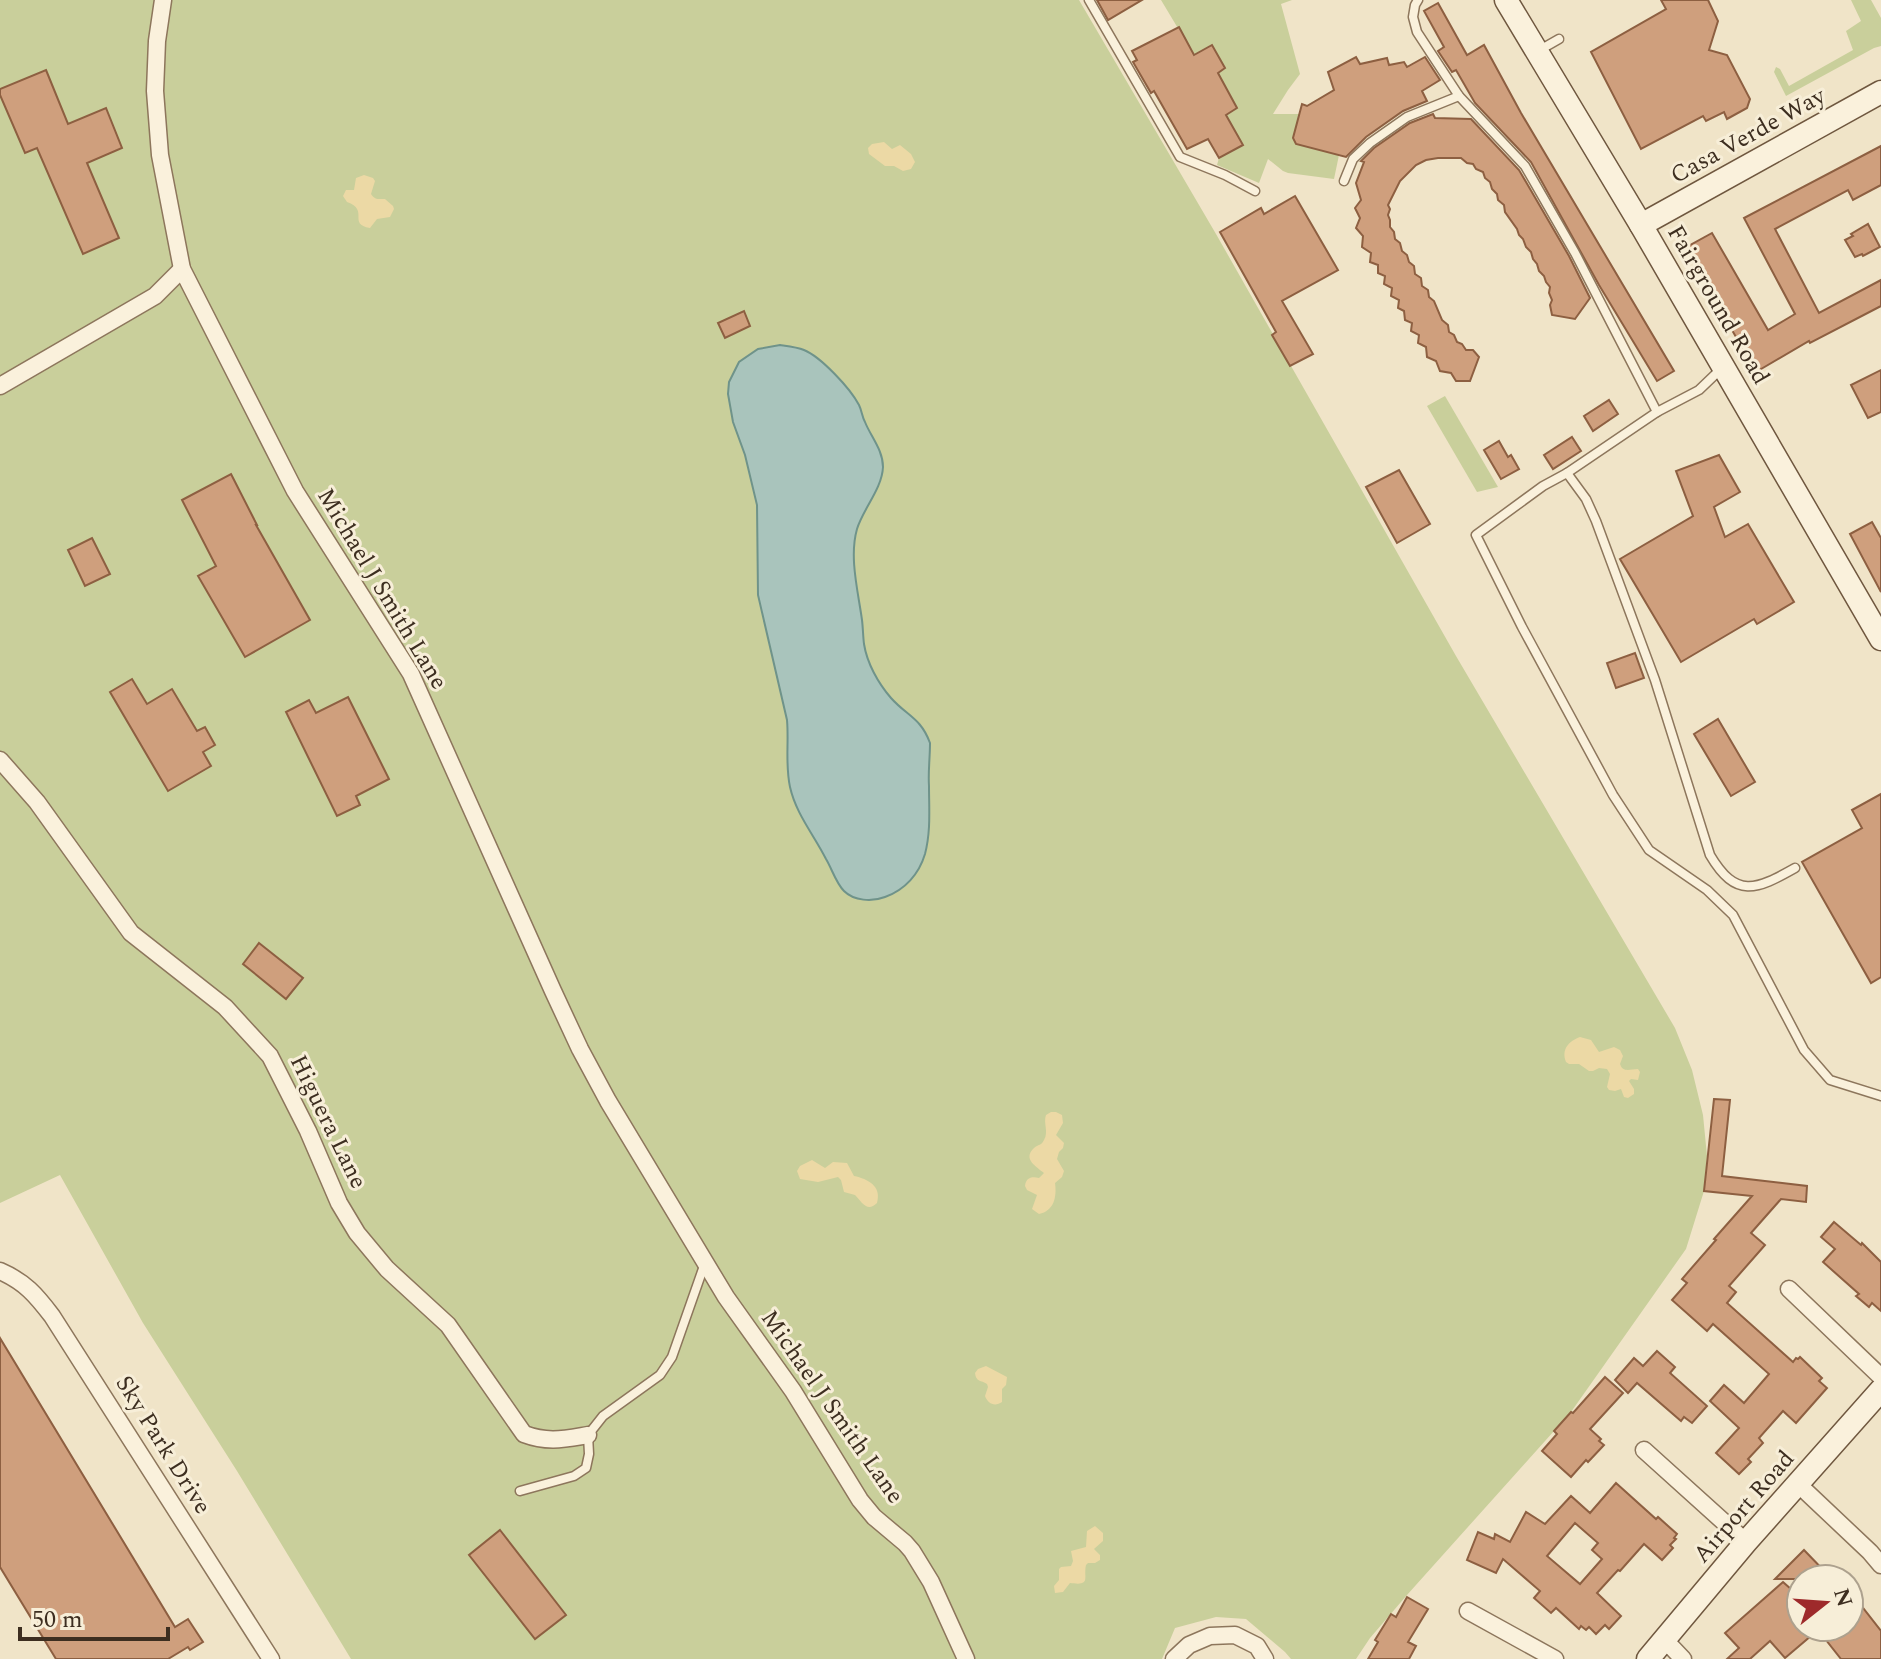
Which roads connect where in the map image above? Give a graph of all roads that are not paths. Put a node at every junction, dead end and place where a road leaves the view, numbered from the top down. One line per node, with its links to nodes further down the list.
1 (163, 0): 12 (street, Michael J Smith Lane)
2 (1089, 0): 10 (lane)
3 (1418, 0): 8 (lane)
4 (1506, 0): 6 (street, Fairground Road)
5 (1559, 39): 6 (lane)
6 (1537, 51): 11 (street, Fairground Road)
7 (1881, 92): 11 (street, Casa Verde Way)
8 (1459, 96): 9 (lane); 15 (lane)
9 (1344, 181)
10 (1255, 191)
11 (1641, 225): 13 (street, Fairground Road)
12 (182, 269): 14 (street); 21 (street, Michael J Smith Lane)
13 (1723, 367): 15 (lane); 17 (street, Fairground Road)
14 (0, 386)
15 (1657, 412): 16 (lane)
16 (1567, 473): 19 (lane); 20 (lane)
17 (1881, 639)
18 (0, 760): 26 (street, Higuera Lane)
19 (1795, 868)
20 (1881, 1096)
21 (705, 1263): 26 (lane); 35 (street, Michael J Smith Lane)
22 (0, 1271): 34 (street, Sky Park Drive)
23 (1789, 1289): 24 (street)
24 (1881, 1377)
25 (1881, 1390): 28 (street, Airport Road)
26 (588, 1435): 29 (lane)
27 (1644, 1450): 30 (street)
28 (1798, 1484): 30 (street, Airport Road); 31 (street)
29 (520, 1491)
30 (1746, 1542): 33 (street, Airport Road)
31 (1881, 1565)
32 (1468, 1611): 38 (street)
33 (1664, 1639): 39 (street, Airport Road); 40 (street)
34 (271, 1659)
35 (966, 1659)
36 (1174, 1659): 37 (street)
37 (1265, 1659)
38 (1555, 1659)
39 (1648, 1659)
40 (1683, 1659)

